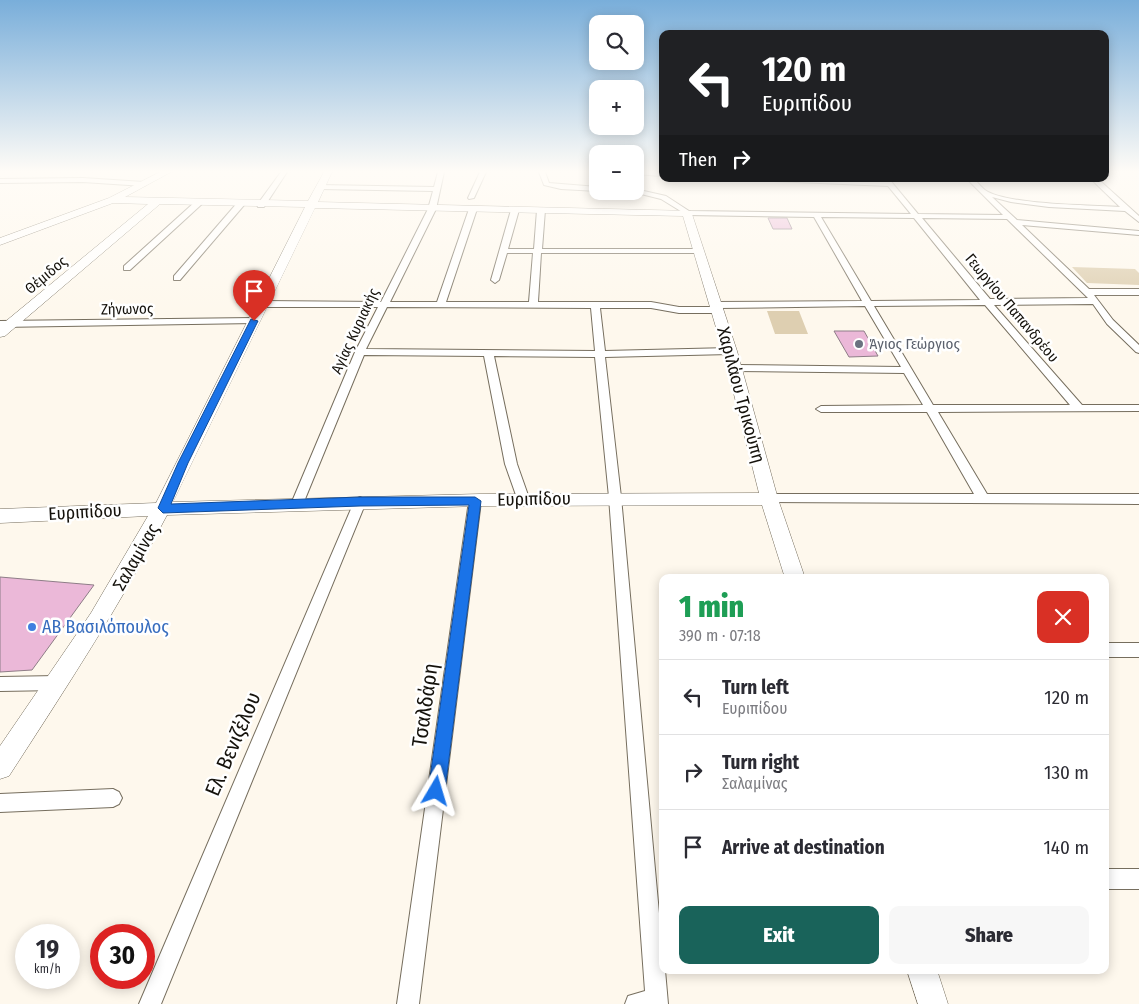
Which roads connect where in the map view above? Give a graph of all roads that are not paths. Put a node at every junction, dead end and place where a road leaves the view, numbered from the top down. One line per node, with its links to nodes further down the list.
1 (62, 219): 16 (street)
2 (135, 219): 35 (street, Θέμιδος)
3 (181, 219): 20 (street)
4 (229, 219): 21 (street)
5 (305, 219): 28 (street, Σαλαμίνας)
6 (427, 219): 29 (street, Αγίας Κυριακής)
7 (470, 219): 30 (street)
8 (512, 219): 17 (street)
9 (540, 219): 18 (street)
10 (689, 219): 19 (street, Χαριλάου Τρικούπη)
11 (819, 219): 27 (street)
12 (918, 219): 25 (street, Γεωργίου Παπανδρέου)
13 (1007, 219): 14 (street)
14 (1012, 219): 15 (street); 23 (street)
15 (1139, 233)
16 (0, 242)
17 (503, 251): 18 (street); 22 (street)
18 (537, 251): 19 (street); 31 (street)
19 (699, 251): 33 (street, Χαριλάου Τρικούπη)
20 (127, 268)
21 (177, 278)
22 (495, 280)
23 (1086, 292): 24 (street); 26 (street)
24 (1139, 292)
25 (987, 302): 26 (street); 27 (street); 47 (street, Γεωργίου Παπανδρέου)
26 (1096, 302): 37 (street)
27 (869, 303): 33 (street); 43 (street)
28 (262, 304): 29 (street); 34 (street, Σαλαμίνας)
29 (383, 304): 30 (street); 39 (street, Αγίας Κυριακής)
30 (440, 305): 31 (street)
31 (533, 305): 32 (street)
32 (595, 306): 33 (street); 41 (street)
33 (717, 308): 38 (street, Χαριλάου Τρικούπη)
34 (254, 321): 35 (street, Ζήνωνος); 56 (street, Σαλαμίνας)
35 (6, 324): 36 (street, Θέμιδος)
36 (0, 333)
37 (1139, 350)
38 (730, 351): 41 (street); 42 (street, Χαριλάου Τρικούπη)
39 (360, 352): 40 (street); 55 (street, Αγίας Κυριακής)
40 (488, 352): 41 (street); 48 (street)
41 (601, 354): 49 (street)
42 (734, 368): 43 (street); 50 (street, Χαριλάου Τρικούπη)
43 (908, 370): 46 (street)
44 (1139, 408): 47 (street)
45 (822, 409): 46 (street)
46 (931, 409): 47 (street); 51 (street)
47 (1080, 409)
48 (523, 498): 49 (street, Ευριπίδου); 53 (street, Ευριπίδου)
49 (615, 498): 50 (street, Ευριπίδου); 69 (street)
50 (769, 499): 51 (street); 58 (street, Χαριλάου Τρικούπη)
51 (983, 499): 52 (street)
52 (1139, 499)
53 (475, 501): 54 (street, Ευριπίδου); 71 (street, Τσαλδάρη)
54 (360, 502): 55 (street, Ευριπίδου); 70 (street, Ελ. Βενιζέλου)
55 (297, 504): 56 (street, Ευριπίδου)
56 (163, 508): 57 (street, Ευριπίδου); 61 (street, Σαλαμίνας)
57 (0, 516)
58 (793, 574)
59 (1109, 650): 60 (street)
60 (1139, 650)
61 (57, 683): 62 (street); 63 (street, Σαλαμίνας)
62 (0, 684)
63 (0, 768)
64 (113, 798): 65 (street)
65 (0, 804)
66 (1109, 879): 67 (street)
67 (1139, 879)
68 (923, 974): 73 (street)
69 (657, 1002): 72 (street)
70 (150, 1004)
71 (408, 1004)
72 (636, 1004)
73 (932, 1004)

